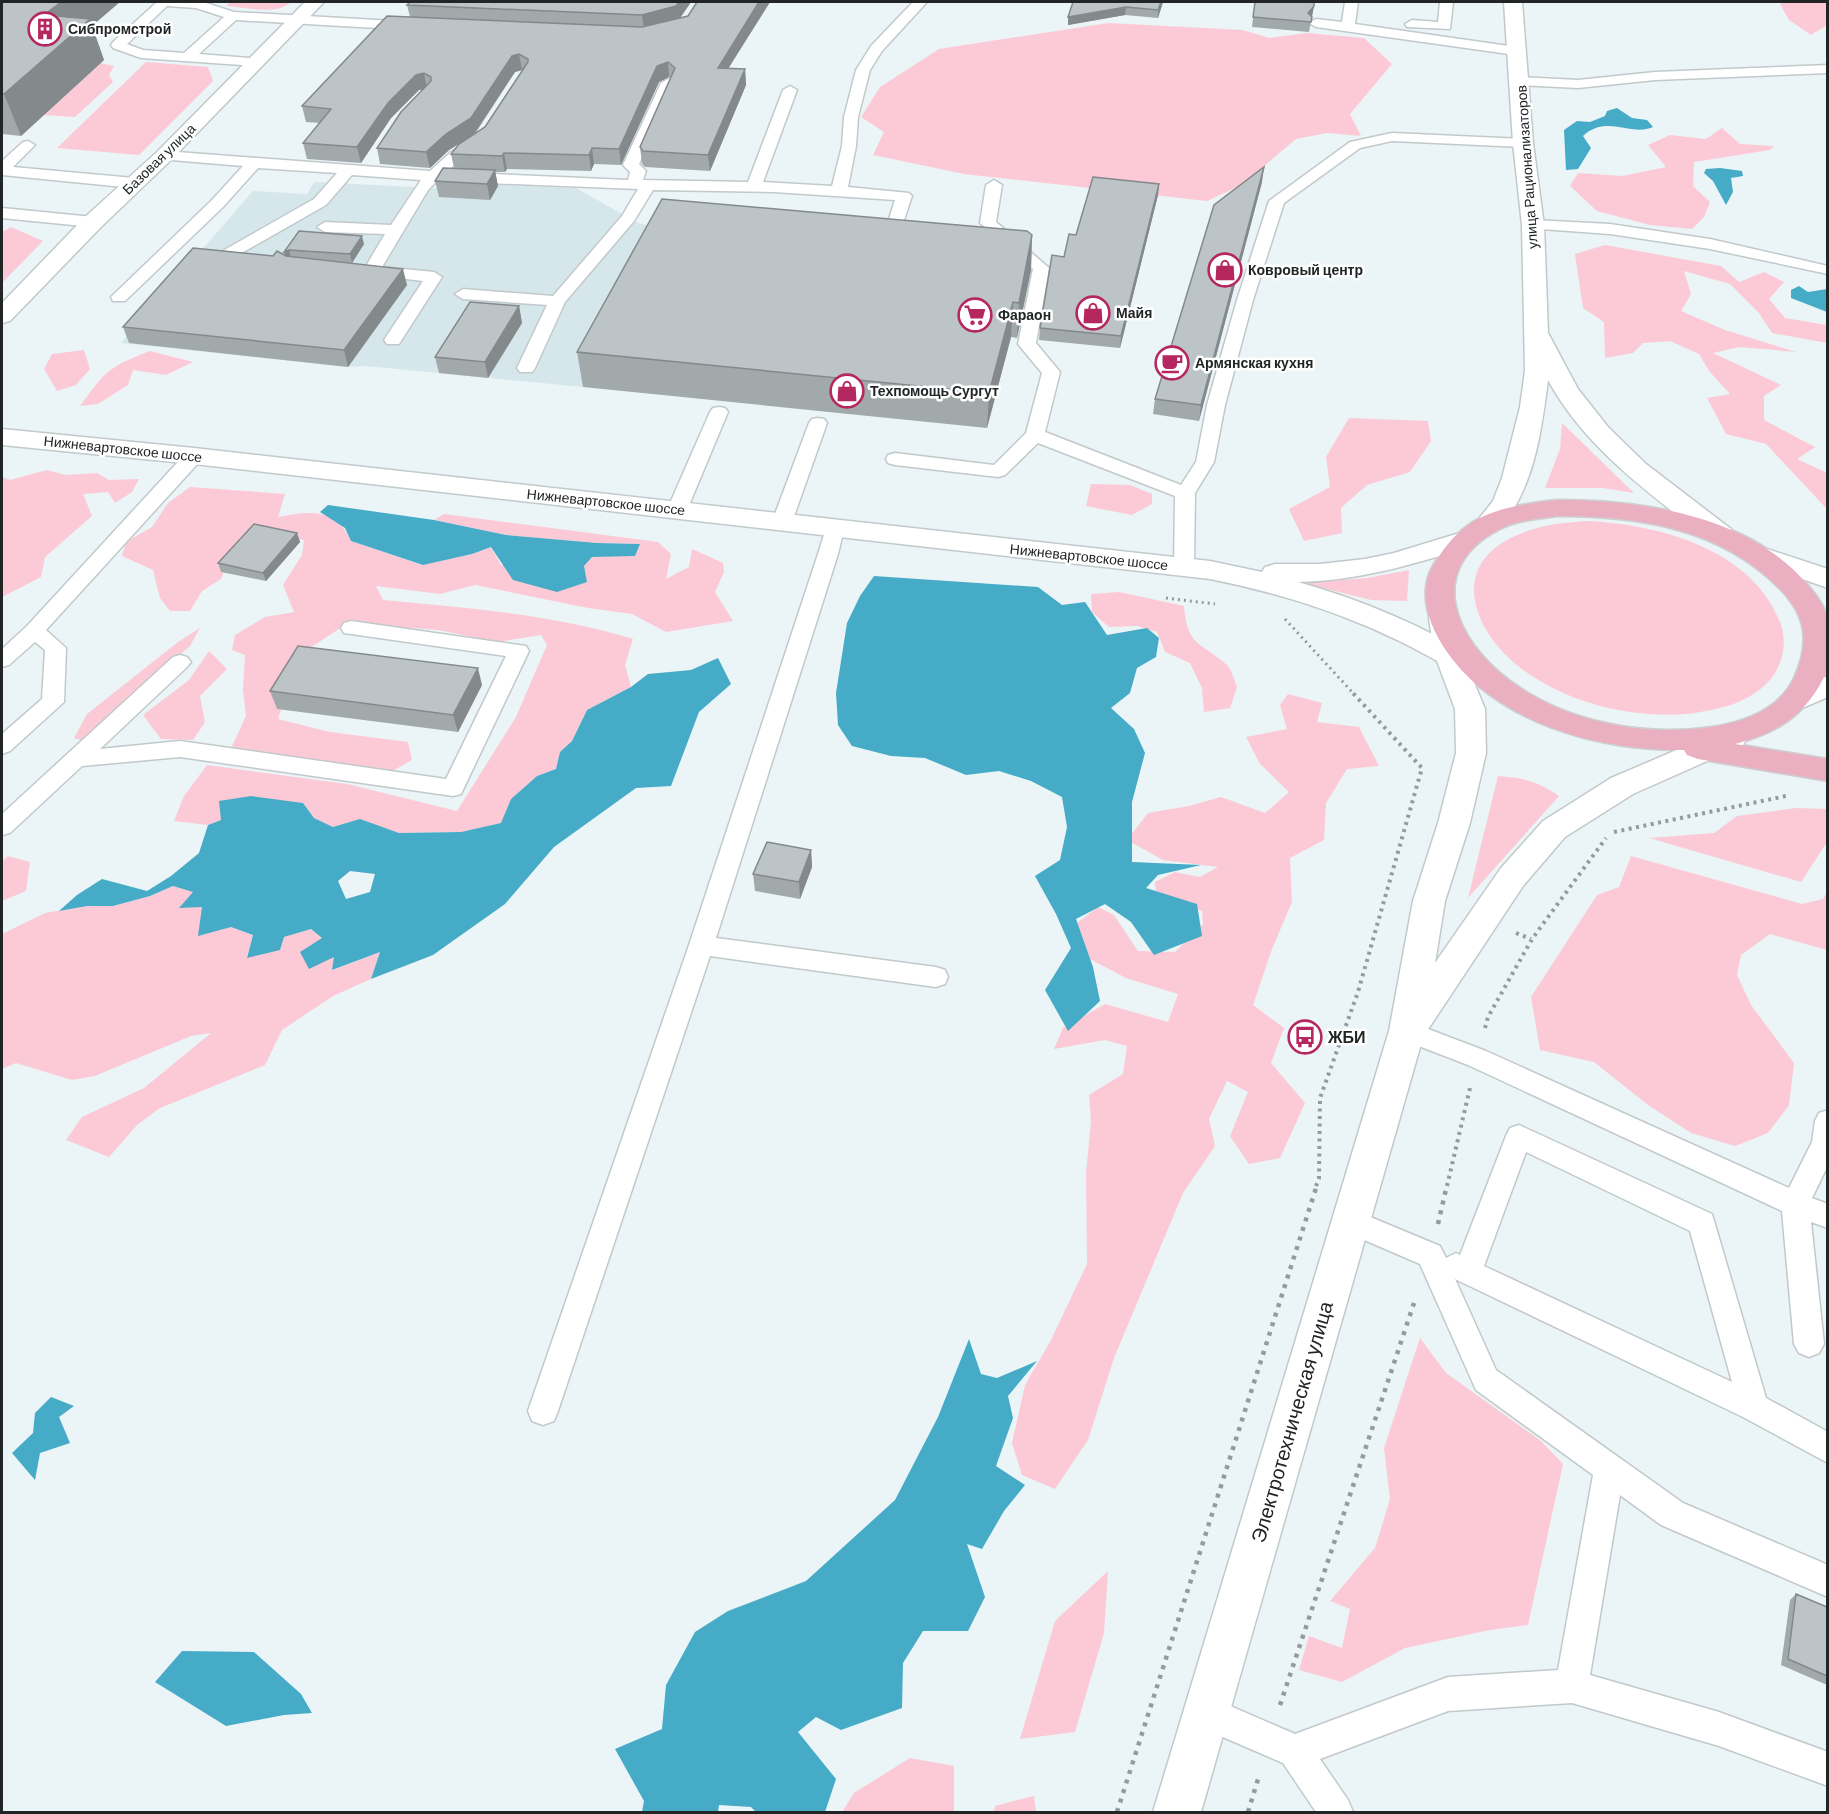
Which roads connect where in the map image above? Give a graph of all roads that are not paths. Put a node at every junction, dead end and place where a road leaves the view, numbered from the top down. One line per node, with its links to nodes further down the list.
1 (315, 2): 7 (main road, Базовая улица)
2 (920, 2): 33 (lane)
3 (1351, 2): 8 (lane)
4 (1446, 2): 8 (lane)
5 (1513, 2): 11 (main road, улица Рационализаторов)
6 (233, 16): 7 (lane); 12 (lane); 12 (lane)
7 (297, 20): 10 (lane); 13 (main road, Базовая улица)
8 (1348, 22): 9 (lane); 11 (lane)
9 (1316, 23)
10 (428, 27)
11 (1516, 51): 15 (main road, улица Рационализаторов)
12 (189, 56): 13 (lane)
13 (256, 62): 21 (main road, Базовая улица)
14 (1827, 69): 15 (lane)
15 (1520, 81): 19 (main road, улица Рационализаторов)
16 (668, 82): 29 (lane)
17 (790, 90): 31 (lane)
18 (487, 130): 27 (lane)
19 (1523, 143): 37 (main road, улица Рационализаторов); 56 (lane)
20 (28, 145): 24 (lane)
21 (164, 156): 23 (lane); 28 (main road, Базовая улица)
22 (376, 156): 26 (lane)
23 (254, 163): 25 (lane); 44 (lane)
24 (2, 170): 28 (lane)
25 (348, 171): 26 (lane); 41 (lane)
26 (365, 172): 27 (lane)
27 (432, 176): 29 (lane); 39 (lane)
28 (134, 183): 36 (main road, Базовая улица)
29 (641, 185): 31 (lane); 45 (lane)
30 (994, 185): 52 (lane)
31 (753, 187): 32 (lane)
32 (774, 187): 33 (lane); 34 (lane)
33 (839, 191): 40 (lane)
34 (765, 207)
35 (2, 213): 36 (lane)
36 (93, 222): 46 (main road, Базовая улица)
37 (1533, 225): 42 (lane); 47 (main road, улица Рационализаторов)
38 (325, 227): 39 (lane)
39 (396, 230): 48 (lane)
40 (890, 242)
41 (225, 256)
42 (1825, 270)
43 (463, 294): 45 (lane)
44 (118, 297)
45 (557, 301): 49 (lane)
46 (2, 316)
47 (1537, 332): 60 (main road, улица Рационализаторов); 61 (main road)
48 (393, 340)
49 (525, 368)
50 (718, 412): 57 (lane)
51 (818, 423): 58 (lane)
52 (1035, 435): 55 (lane); 56 (lane)
53 (2, 436): 54 (main road, Нижневартовское шоссе)
54 (194, 456): 57 (main road, Нижневартовское шоссе); 67 (lane)
55 (895, 459)
56 (1185, 493): 63 (lane)
57 (677, 510): 58 (main road, Нижневартовское шоссе)
58 (782, 522): 59 (main road, Нижневартовское шоссе)
59 (834, 529): 63 (main road, Нижневартовское шоссе); 83 (lane)
60 (1477, 532): 61 (main road); 63 (main road); 65 (main road)
61 (1721, 535): 62 (main road)
62 (1752, 552): 64 (main road); 68 (main road)
63 (1197, 569): 69 (main road)
64 (1827, 579)
65 (1443, 618): 69 (main road); 74 (main road)
66 (351, 628): 80 (lane)
67 (34, 631): 70 (lane); 78 (lane)
68 (1820, 638): 72 (main road); 75 (main road)
69 (1448, 653): 74 (main road); 85 (main road)
70 (2, 660)
71 (180, 662): 80 (lane)
72 (1827, 668)
73 (1827, 684): 75 (main road)
74 (1497, 686): 77 (main road)
75 (1795, 701): 76 (main road)
76 (1747, 730): 77 (main road); 79 (main road)
77 (1640, 739): 79 (main road)
78 (2, 746)
79 (1709, 749): 81 (main road); 85 (main road)
80 (76, 759): 82 (lane)
81 (1827, 770)
82 (2, 827)
83 (700, 945): 84 (lane); 94 (lane)
84 (936, 977)
85 (1407, 1031): 87 (lane); 89 (main road, Электротехническая улица)
86 (1827, 1121): 87 (lane)
87 (1795, 1204): 88 (lane); 92 (lane)
88 (1827, 1216)
89 (1351, 1221): 90 (lane); 99 (main road, Электротехническая улица)
90 (1430, 1255): 91 (lane); 96 (lane)
91 (1468, 1272): 93 (lane); 93 (lane)
92 (1809, 1344)
93 (1754, 1407): 95 (lane)
94 (543, 1411)
95 (1827, 1449)
96 (1609, 1469): 97 (lane); 98 (lane)
97 (1827, 1581)
98 (1572, 1686): 100 (lane); 101 (lane)
99 (1207, 1713): 100 (lane); 102 (main road, Электротехническая улица)
100 (1295, 1751): 103 (lane)
101 (1827, 1768)
102 (1177, 1812)
103 (1336, 1812)

